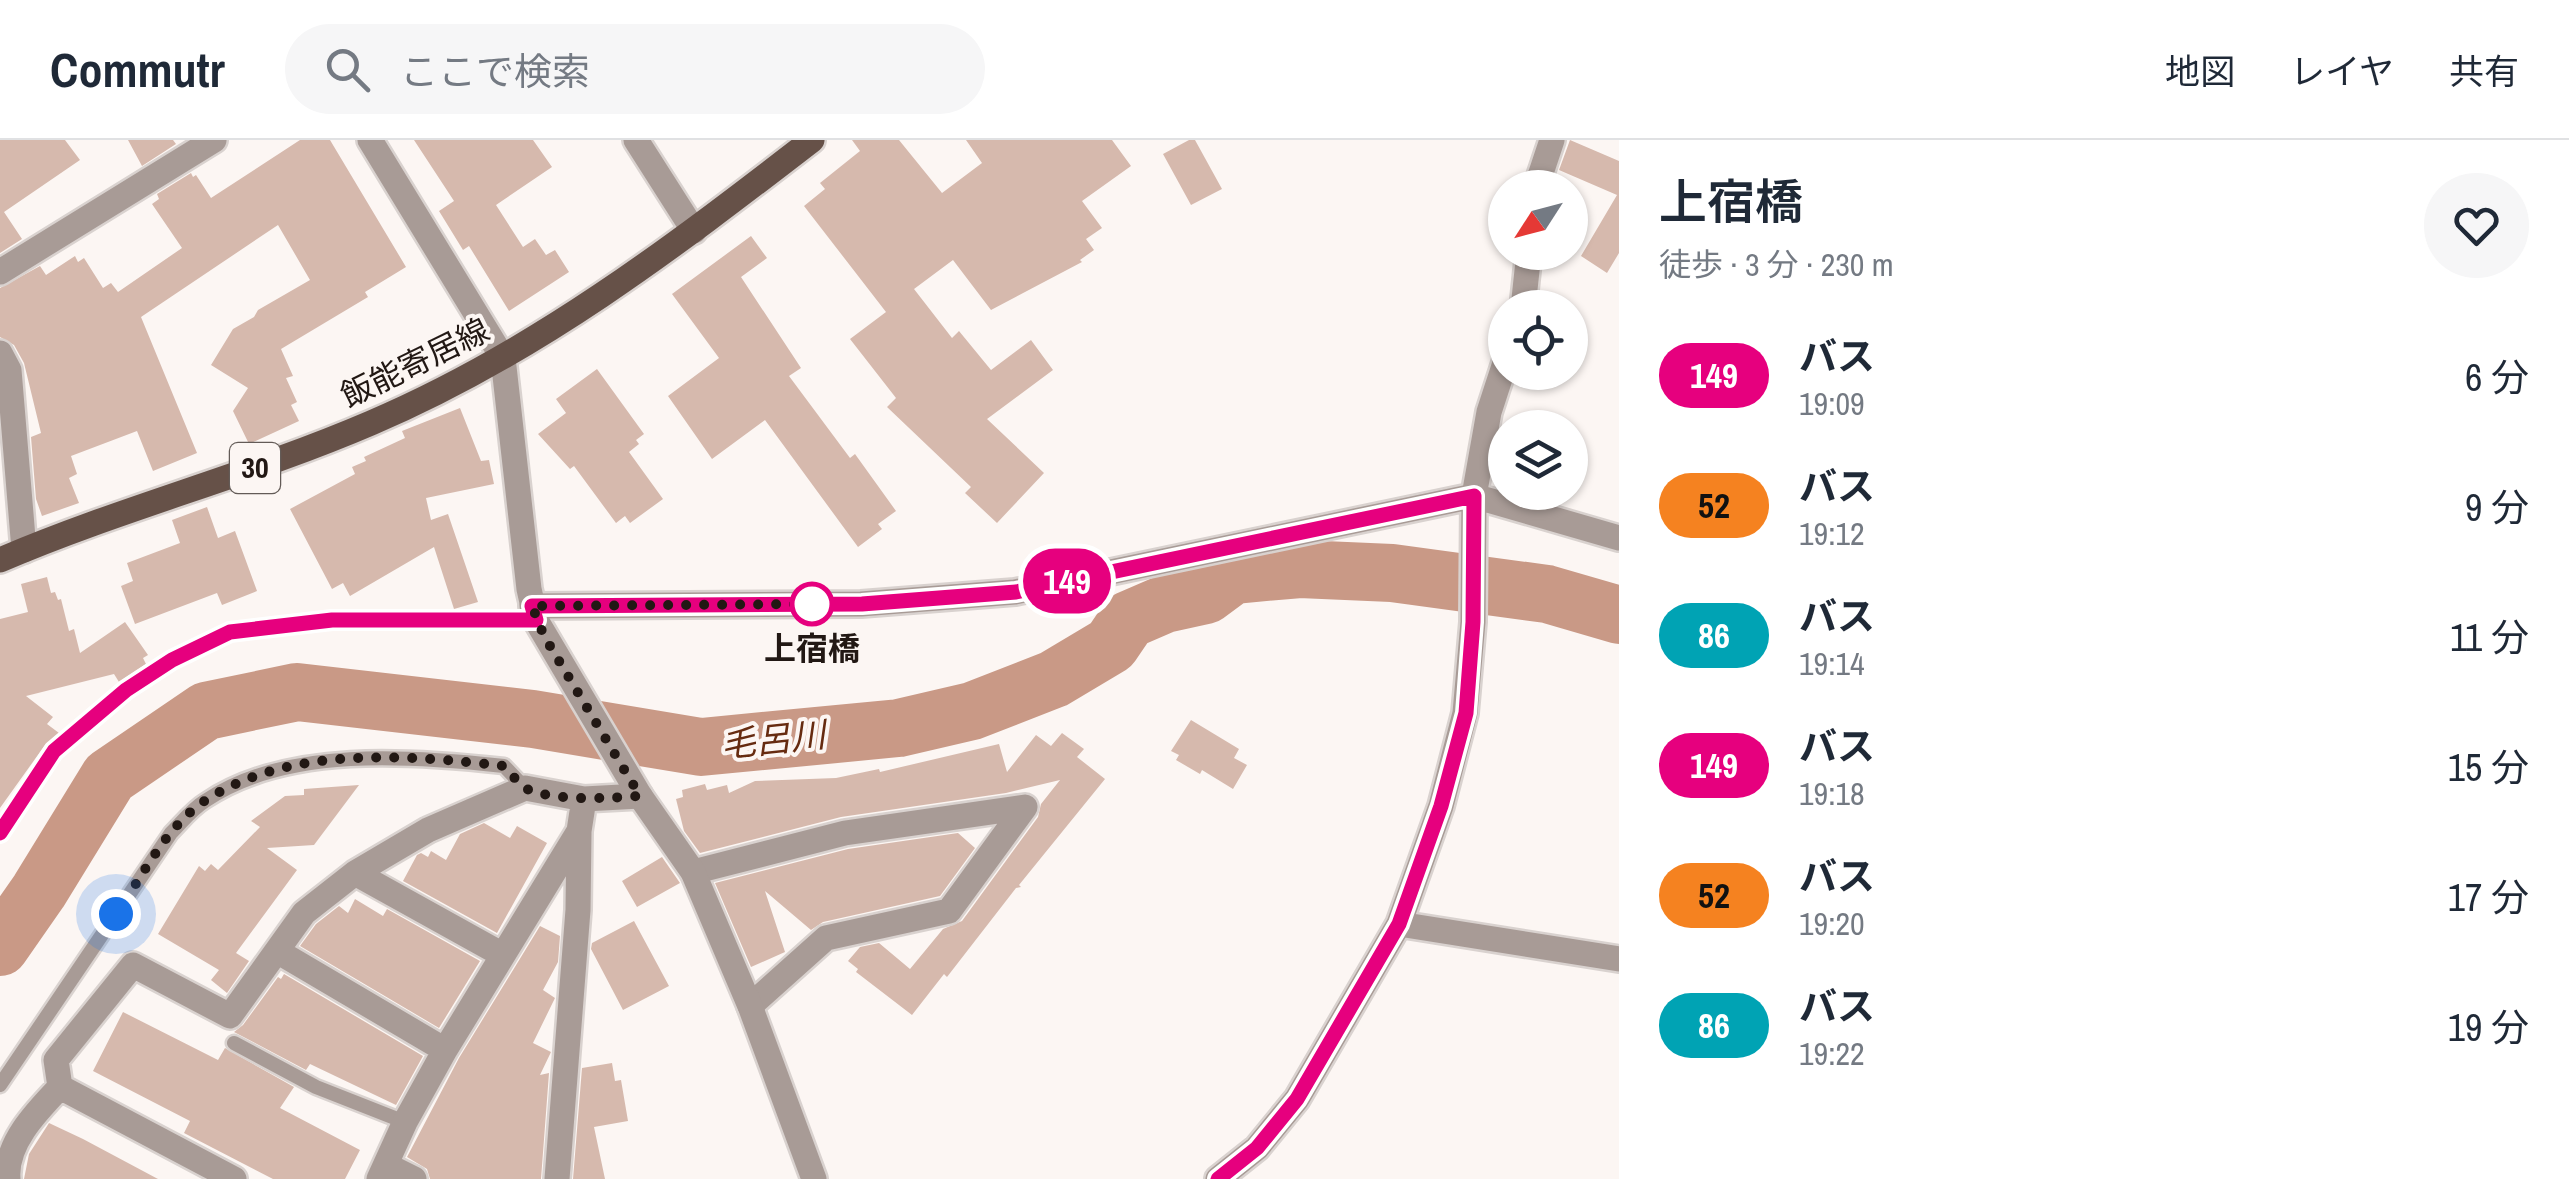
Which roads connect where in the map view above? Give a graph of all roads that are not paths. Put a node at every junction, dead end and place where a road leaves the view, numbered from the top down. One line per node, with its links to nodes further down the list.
1 (214, 140): 8 (street)
2 (370, 140): 10 (street)
3 (636, 140): 7 (street)
4 (812, 140): 7 (main road, 飯能寄居線 / 30)
5 (1552, 140): 6 (street)
6 (1542, 170)
7 (694, 231): 10 (main road, 飯能寄居線 / 30)
8 (0, 272)
9 (0, 352): 14 (street)
10 (503, 358): 14 (main road, 飯能寄居線 / 30); 15 (street)
11 (1496, 390): 12 (street)
12 (1475, 507): 13 (street); 15 (street); 23 (street)
13 (1619, 538)
14 (12, 555)
15 (538, 621): 17 (street); 20 (lane)
16 (526, 788): 18 (street); 22 (street); 30 (lane)
17 (640, 796): 18 (street); 21 (street)
18 (584, 799): 19 (street)
19 (579, 831): 25 (street); 37 (street)
20 (0, 833)
21 (693, 872): 27 (street); 27 (street)
22 (355, 874): 24 (street); 25 (street)
23 (1399, 924): 26 (street); 39 (street)
24 (277, 951): 29 (street); 31 (street)
25 (501, 954): 29 (street)
26 (1619, 959)
27 (750, 1006): 38 (street)
28 (234, 1043): 32 (lane)
29 (445, 1050): 32 (street)
30 (0, 1085)
31 (60, 1087): 34 (street); 35 (street)
32 (405, 1122): 33 (street)
33 (382, 1172): 36 (street)
34 (8, 1179)
35 (234, 1179)
36 (414, 1179)
37 (557, 1179)
38 (814, 1179)
39 (1218, 1179)

